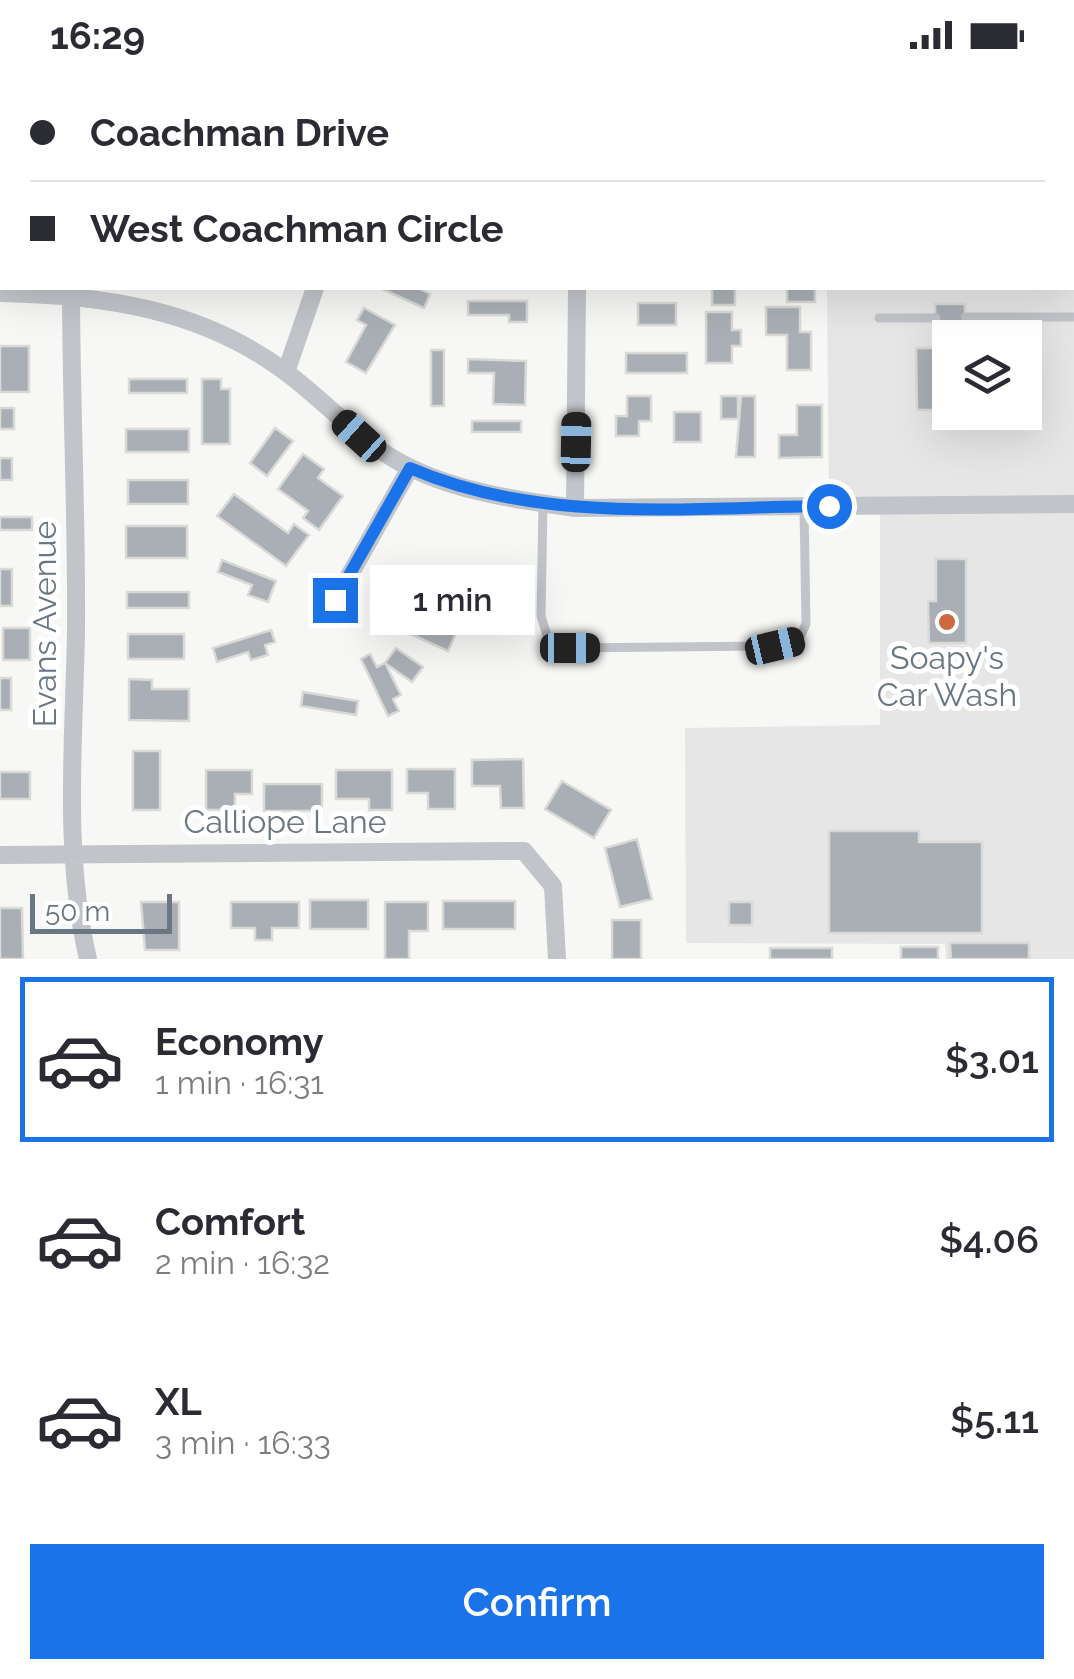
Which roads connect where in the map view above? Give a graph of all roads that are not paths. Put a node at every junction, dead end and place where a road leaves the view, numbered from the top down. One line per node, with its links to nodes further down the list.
1 (314, 290): 9 (street)
2 (578, 290): 14 (street)
3 (71, 291): 4 (street); 9 (street); 16 (street, Evans Avenue)
4 (0, 294)
5 (965, 317): 6 (lane)
6 (1074, 317)
7 (879, 318): 8 (lane)
8 (936, 318)
9 (286, 372): 10 (street)
10 (410, 468): 11 (street); 15 (street)
11 (543, 503): 13 (lane); 14 (street)
12 (1074, 504): 13 (street)
13 (804, 506): 14 (street)
14 (574, 508)
15 (335, 600)
16 (72, 852): 17 (street, Calliope Lane); 18 (street, Evans Avenue); 19 (street, Calliope Lane)
17 (0, 854)
18 (88, 959)
19 (557, 959)

